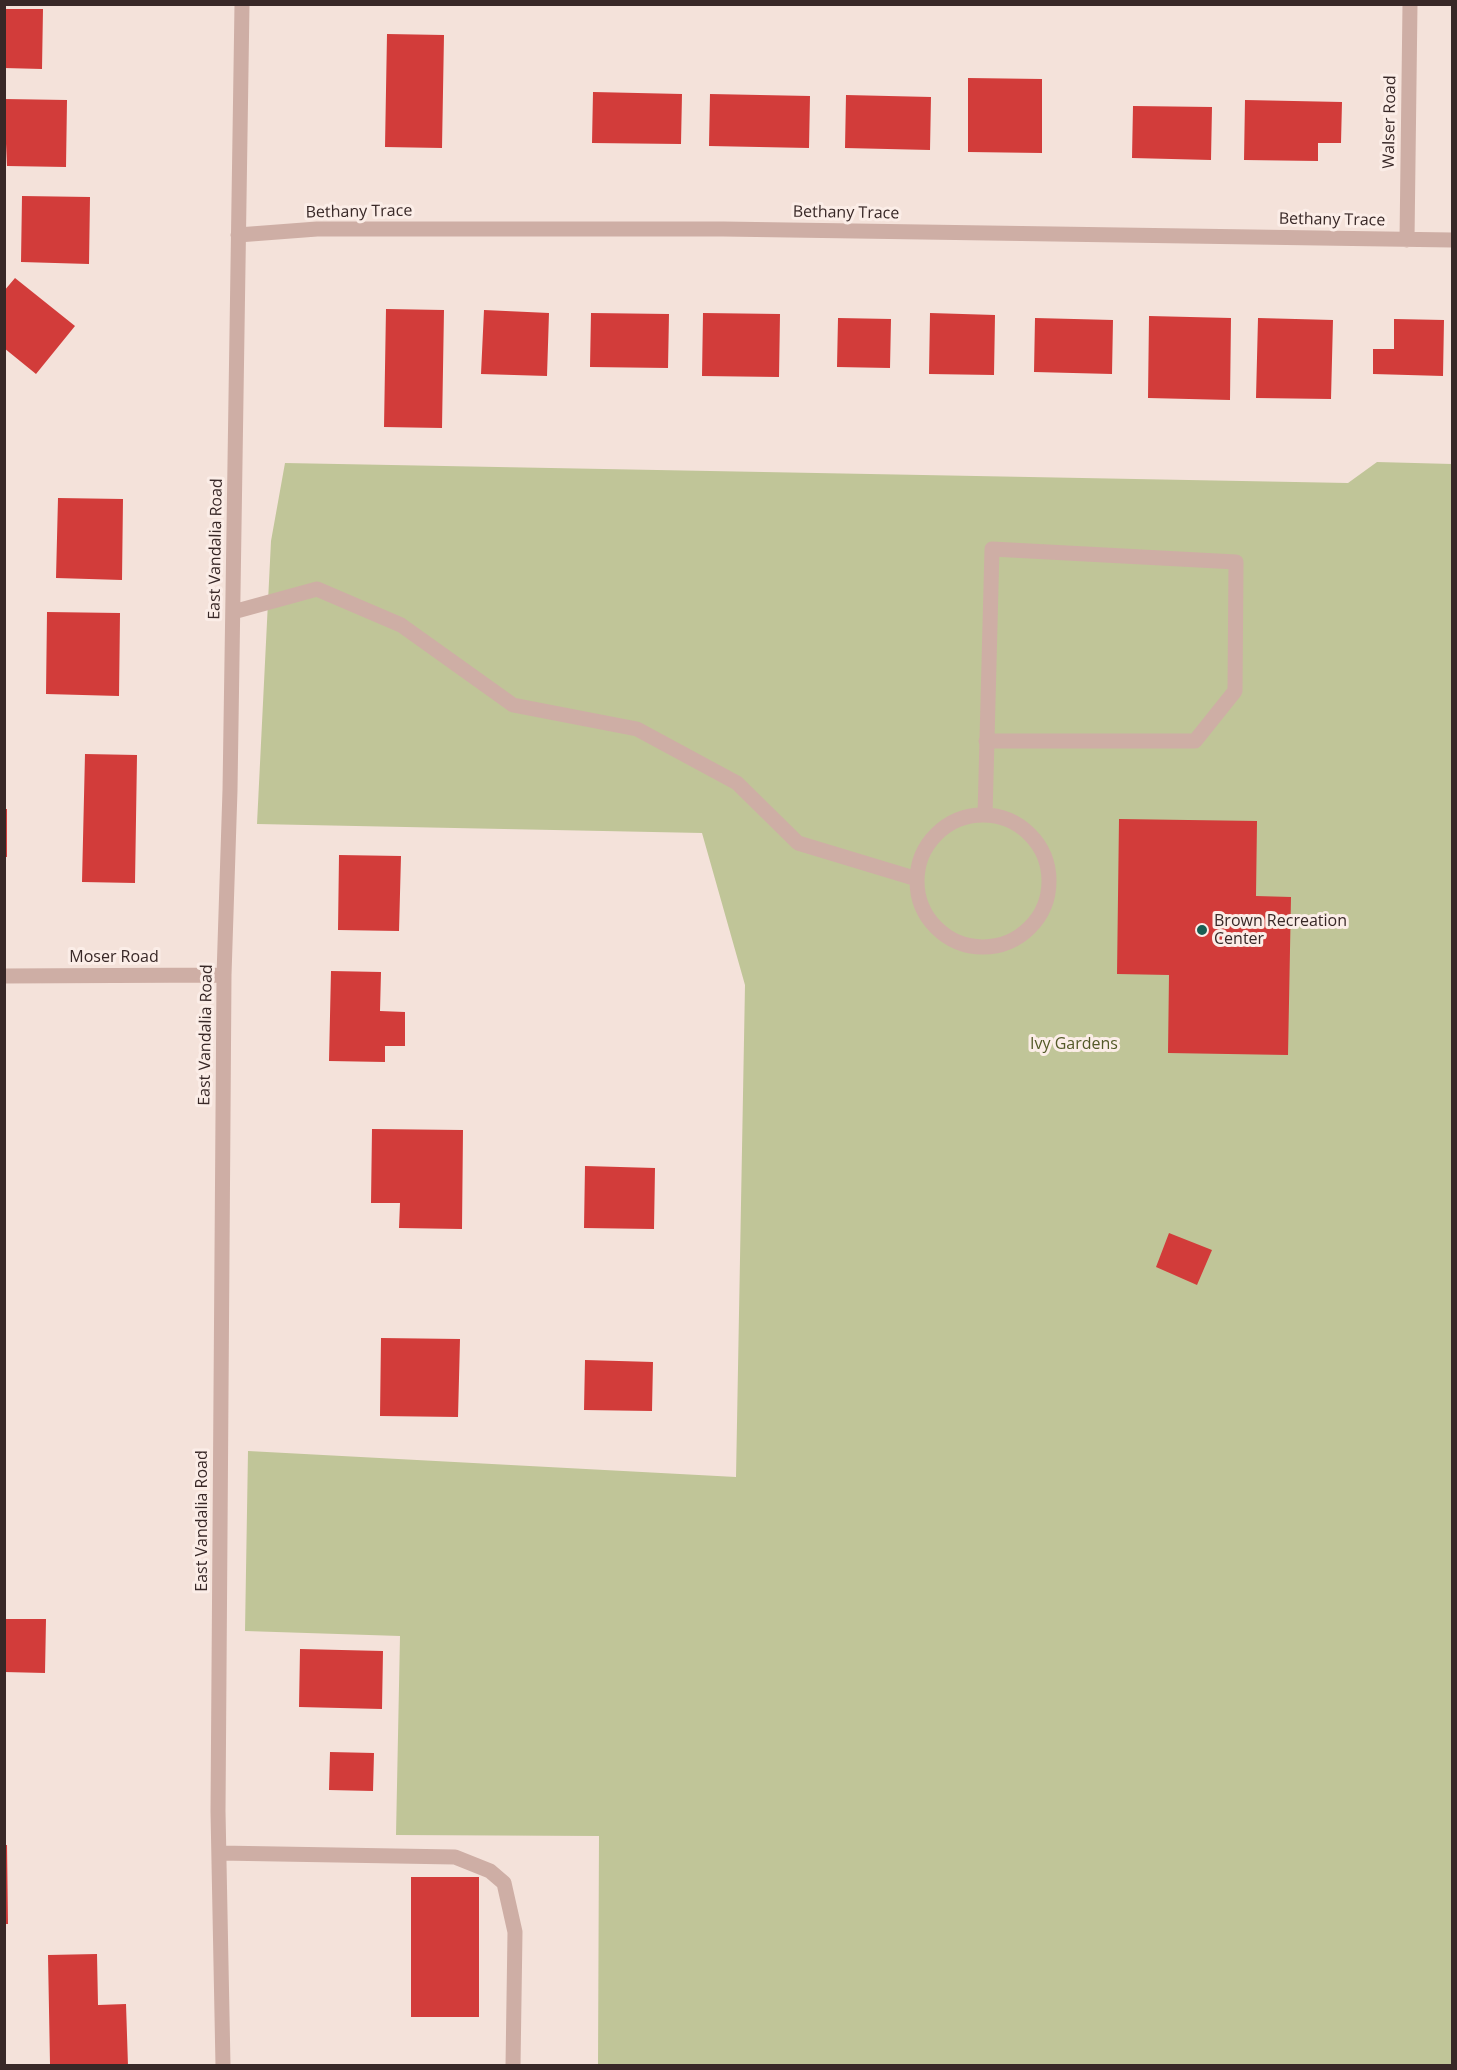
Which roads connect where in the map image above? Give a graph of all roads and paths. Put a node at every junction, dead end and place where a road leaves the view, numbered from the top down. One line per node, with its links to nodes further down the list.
1 (242, 4): 3 (street, East Vandalia Road)
2 (1410, 4): 4 (street, Walser Road)
3 (238, 235): 4 (street, Bethany Trace); 6 (street, East Vandalia Road)
4 (1407, 240): 5 (street, Bethany Trace)
5 (1452, 240)
6 (233, 612): 9 (street); 10 (street, East Vandalia Road)
7 (986, 741): 7 (street); 8 (street)
8 (985, 815): 9 (street); 9 (street)
9 (917, 879)
10 (224, 975): 11 (street, Moser Road); 12 (street, East Vandalia Road)
11 (4, 976)
12 (219, 1853): 13 (street, East Vandalia Road); 14 (street)
13 (223, 2066)
14 (513, 2066)

